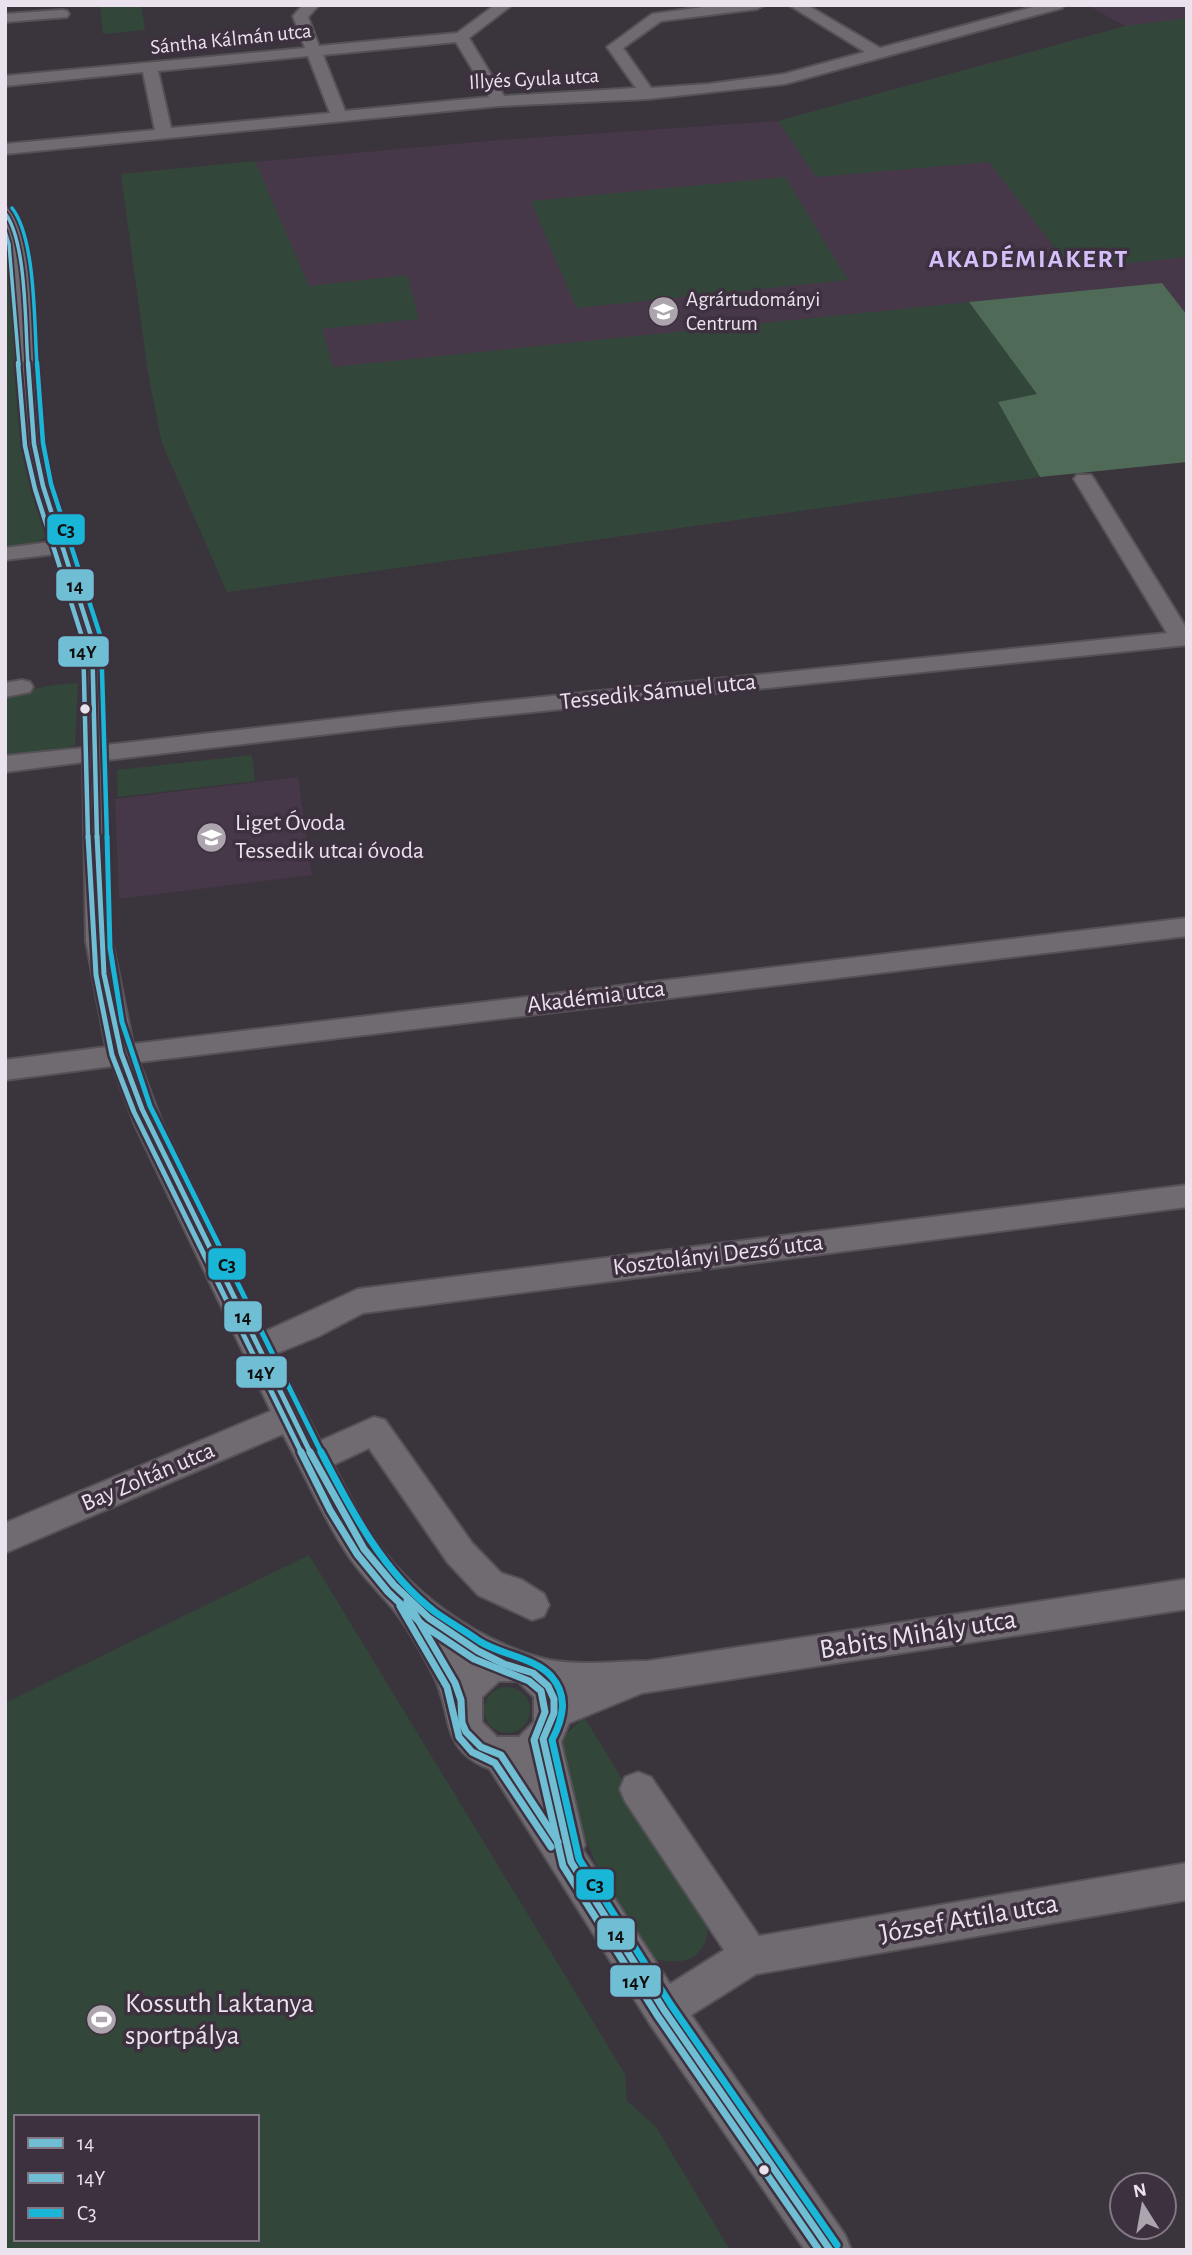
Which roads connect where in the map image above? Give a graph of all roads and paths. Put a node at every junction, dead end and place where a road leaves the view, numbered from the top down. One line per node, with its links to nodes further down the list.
1 (312, 5): 12 (street)
2 (505, 5): 10 (street)
3 (757, 5): 16 (street)
4 (796, 5): 13 (street)
5 (987, 5): 8 (street)
6 (1057, 5): 8 (street, Illyés Gyula utca)
7 (63, 16): 9 (street)
8 (1008, 17): 13 (street, Illyés Gyula utca)
9 (5, 18)
10 (461, 37): 12 (street, Sántha Kálmán utca); 17 (street)
11 (136, 48): 14 (street)
12 (314, 52): 14 (street, Sántha Kálmán utca); 18 (street)
13 (877, 53): 16 (street, Illyés Gyula utca)
14 (145, 69): 15 (street, Sántha Kálmán utca); 19 (street)
15 (5, 81)
16 (648, 94): 17 (street, Illyés Gyula utca)
17 (499, 101): 18 (street, Illyés Gyula utca)
18 (339, 116): 19 (street, Illyés Gyula utca)
19 (164, 133): 20 (street, Illyés Gyula utca)
20 (5, 149)
21 (5, 213): 22 (street)
22 (12, 242): 24 (street)
23 (1084, 479): 26 (street)
24 (64, 547): 25 (street); 27 (street)
25 (5, 554)
26 (1184, 638): 27 (street, Tessedik Sámuel utca)
27 (95, 753): 28 (street, Tessedik Sámuel utca); 30 (street)
28 (5, 764)
29 (1187, 928): 30 (street, Akadémia utca)
30 (122, 1054): 31 (street, Akadémia utca); 33 (street)
31 (5, 1070)
32 (1187, 1196): 33 (street, Kosztolányi Dezső utca)
33 (259, 1347): 34 (street)
34 (290, 1417): 35 (street); 36 (street, Bay Zoltán utca)
35 (313, 1460): 38 (street); 39 (street)
36 (5, 1538)
37 (1187, 1594): 41 (street, Babits Mihály utca)
38 (407, 1601): 40 (street); 42 (street)
39 (532, 1605)
40 (522, 1670): 41 (street, Babits Mihály utca); 42 (street); 43 (street)
41 (648, 1677): 43 (street, Babits Mihály utca)
42 (461, 1700): 44 (street)
43 (549, 1725): 44 (street); 46 (street)
44 (501, 1755): 46 (street)
45 (638, 1789): 48 (street)
46 (571, 1862): 49 (street)
47 (1187, 1881): 48 (street, József Attila utca)
48 (750, 1956): 49 (street)
49 (664, 2010): 50 (street)
50 (830, 2250)

